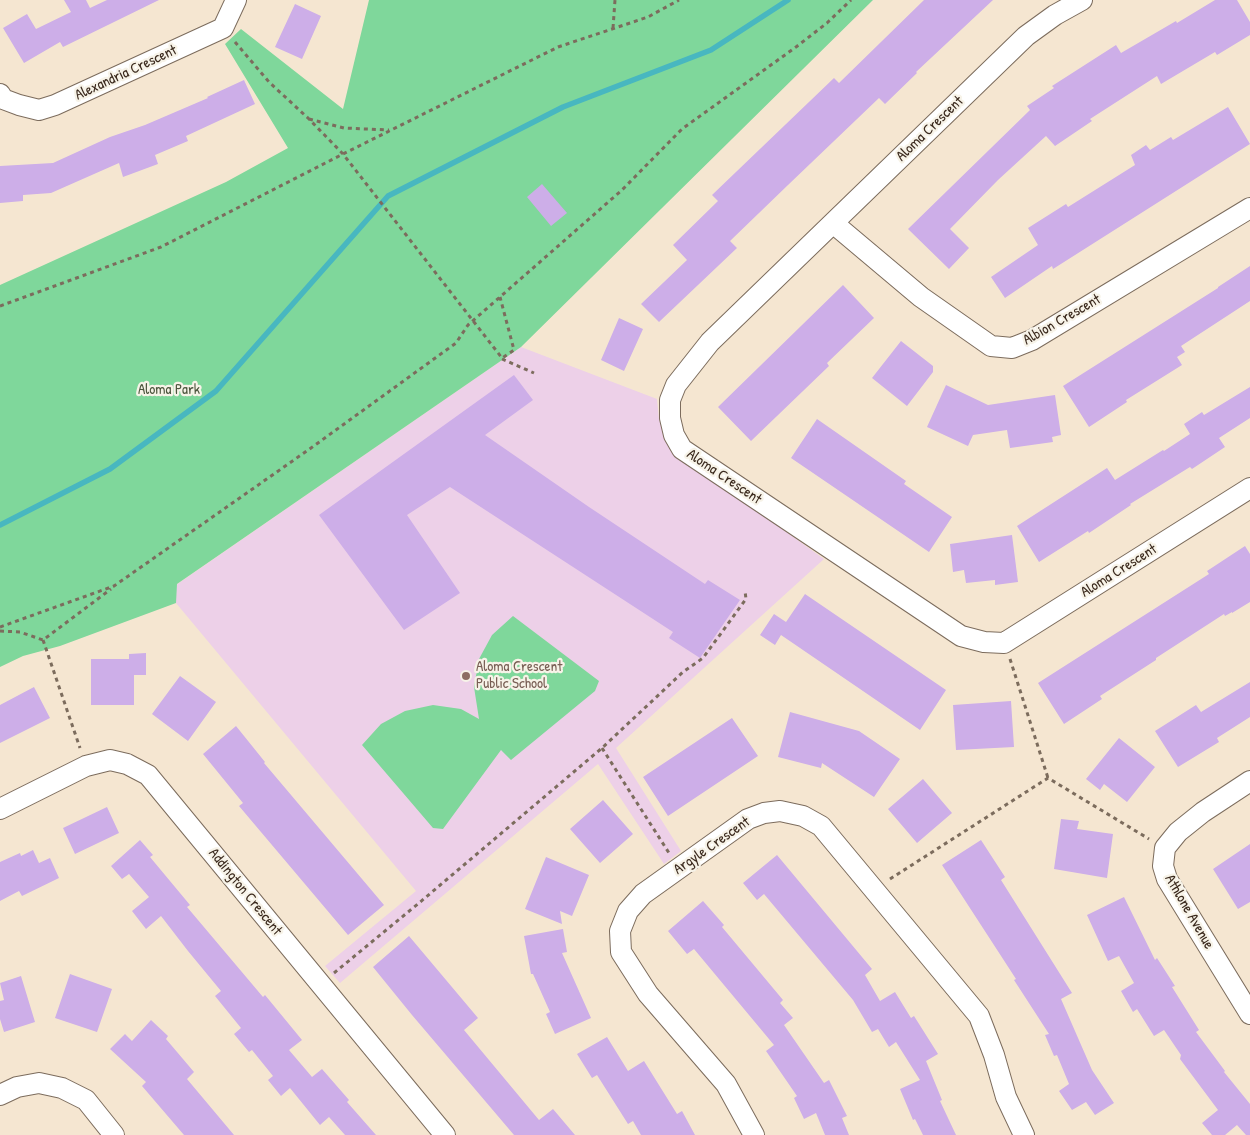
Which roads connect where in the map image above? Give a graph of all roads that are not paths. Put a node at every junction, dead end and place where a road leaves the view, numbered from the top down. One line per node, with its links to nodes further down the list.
1 (236, 0): 3 (street, Alexandria Crescent)
2 (1082, 0): 5 (street, Aloma Crescent)
3 (0, 94)
4 (1250, 208): 5 (street, Albion Crescent)
5 (833, 223): 6 (street, Aloma Crescent)
6 (1250, 488)
7 (1250, 782): 9 (street, Athlone Avenue)
8 (0, 809): 12 (street, Addington Crescent)
9 (1250, 1014)
10 (0, 1095): 11 (street)
11 (114, 1135)
12 (445, 1135)
13 (754, 1135): 14 (street, Argyle Crescent)
14 (1024, 1135)

